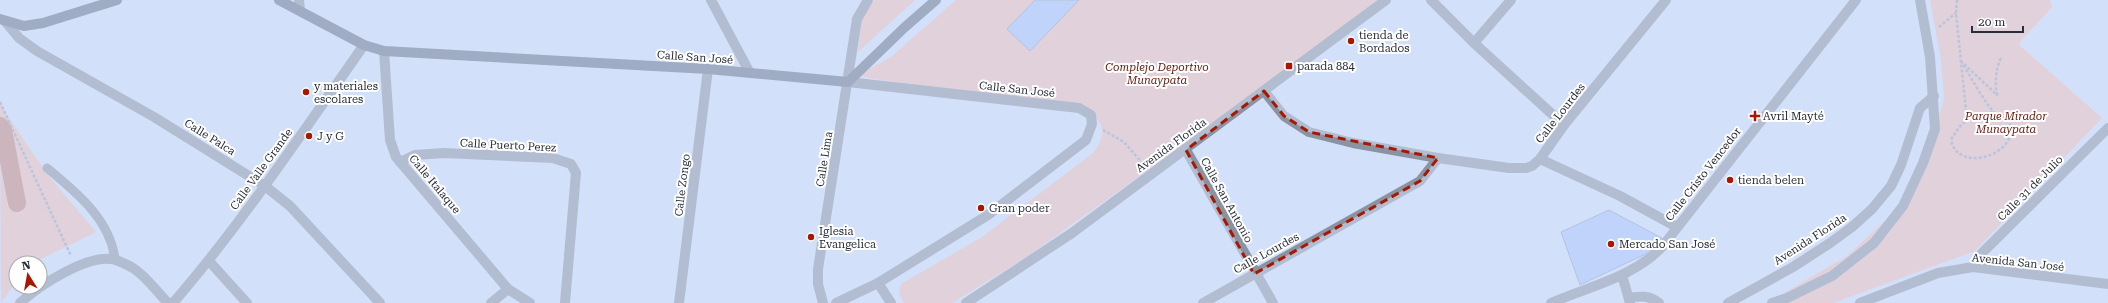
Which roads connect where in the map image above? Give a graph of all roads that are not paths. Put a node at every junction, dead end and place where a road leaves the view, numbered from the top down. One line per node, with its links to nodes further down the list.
1 (117, 0): 14 (street)
2 (279, 0): 13 (street, Calle San José)
3 (299, 0): 13 (street)
4 (712, 0): 19 (street)
5 (868, 0): 20 (street, Calle Lima)
6 (936, 0): 20 (street)
7 (1386, 0): 21 (street, Avenida Florida)
8 (1431, 0): 15 (street)
9 (1511, 0): 15 (street)
10 (1666, 0): 23 (street, Calle Lourdes)
11 (1856, 0): 31 (street, Calle Cristo Vencedor)
12 (1920, 0): 22 (street)
13 (300, 11): 16 (street, Calle San José)
14 (2, 20): 30 (street, Calle Palca)
15 (1474, 43): 23 (street)
16 (364, 45): 17 (street, Calle San José); 30 (street, Calle Valle Grande)
17 (384, 51): 18 (street, Calle San José); 28 (street, Calle Italaque)
18 (708, 69): 19 (street, Calle San José); 49 (street, Calle Zongo)
19 (750, 73): 20 (street, Calle San José)
20 (848, 82): 37 (street, Calle San José); 50 (street, Calle Lima)
21 (1264, 91): 25 (street, Avenida Florida); 26 (street, Calle Lourdes)
22 (1934, 96): 58 (street, Avenida Florida); 59 (street)
23 (1564, 126): 27 (street, Calle Lourdes)
24 (2108, 128): 34 (street, Calle 31 de Julio)
25 (1186, 150): 35 (street, Calle San Antonio); 53 (street, Avenida Florida)
26 (1438, 158): 27 (street, Calle Lourdes); 35 (street, Calle Lourdes)
27 (1540, 159): 31 (street)
28 (400, 162): 39 (street, Calle Italaque); 48 (street, Calle Puerto Perez)
29 (47, 168): 32 (lane)
30 (265, 186): 33 (street, Calle Valle Grande); 45 (street, Calle Palca)
31 (1677, 227): 36 (street, Calle Cristo Vencedor)
32 (115, 260): 41 (street); 42 (street)
33 (209, 261): 43 (street, Calle Valle Grande); 44 (street)
34 (1973, 267): 38 (street, Avenida San José); 60 (street, Avenida San José)
35 (1254, 274): 54 (street, Calle Lourdes); 55 (street, Calle San Antonio)
36 (1622, 275): 40 (street); 56 (street, Calle Cristo Vencedor)
37 (878, 283): 51 (street); 52 (street)
38 (2108, 284)
39 (508, 289): 46 (street); 47 (street, Calle Italaque)
40 (1630, 301): 57 (street)
41 (20, 303)
42 (168, 303)
43 (173, 303)
44 (247, 303)
45 (380, 303)
46 (491, 303)
47 (530, 303)
48 (565, 303)
49 (679, 303)
50 (822, 303)
51 (836, 303)
52 (891, 303)
53 (966, 303)
54 (1203, 303)
55 (1272, 303)
56 (1551, 303)
57 (1659, 303)
58 (1728, 303)
59 (1772, 303)
60 (1860, 303)

